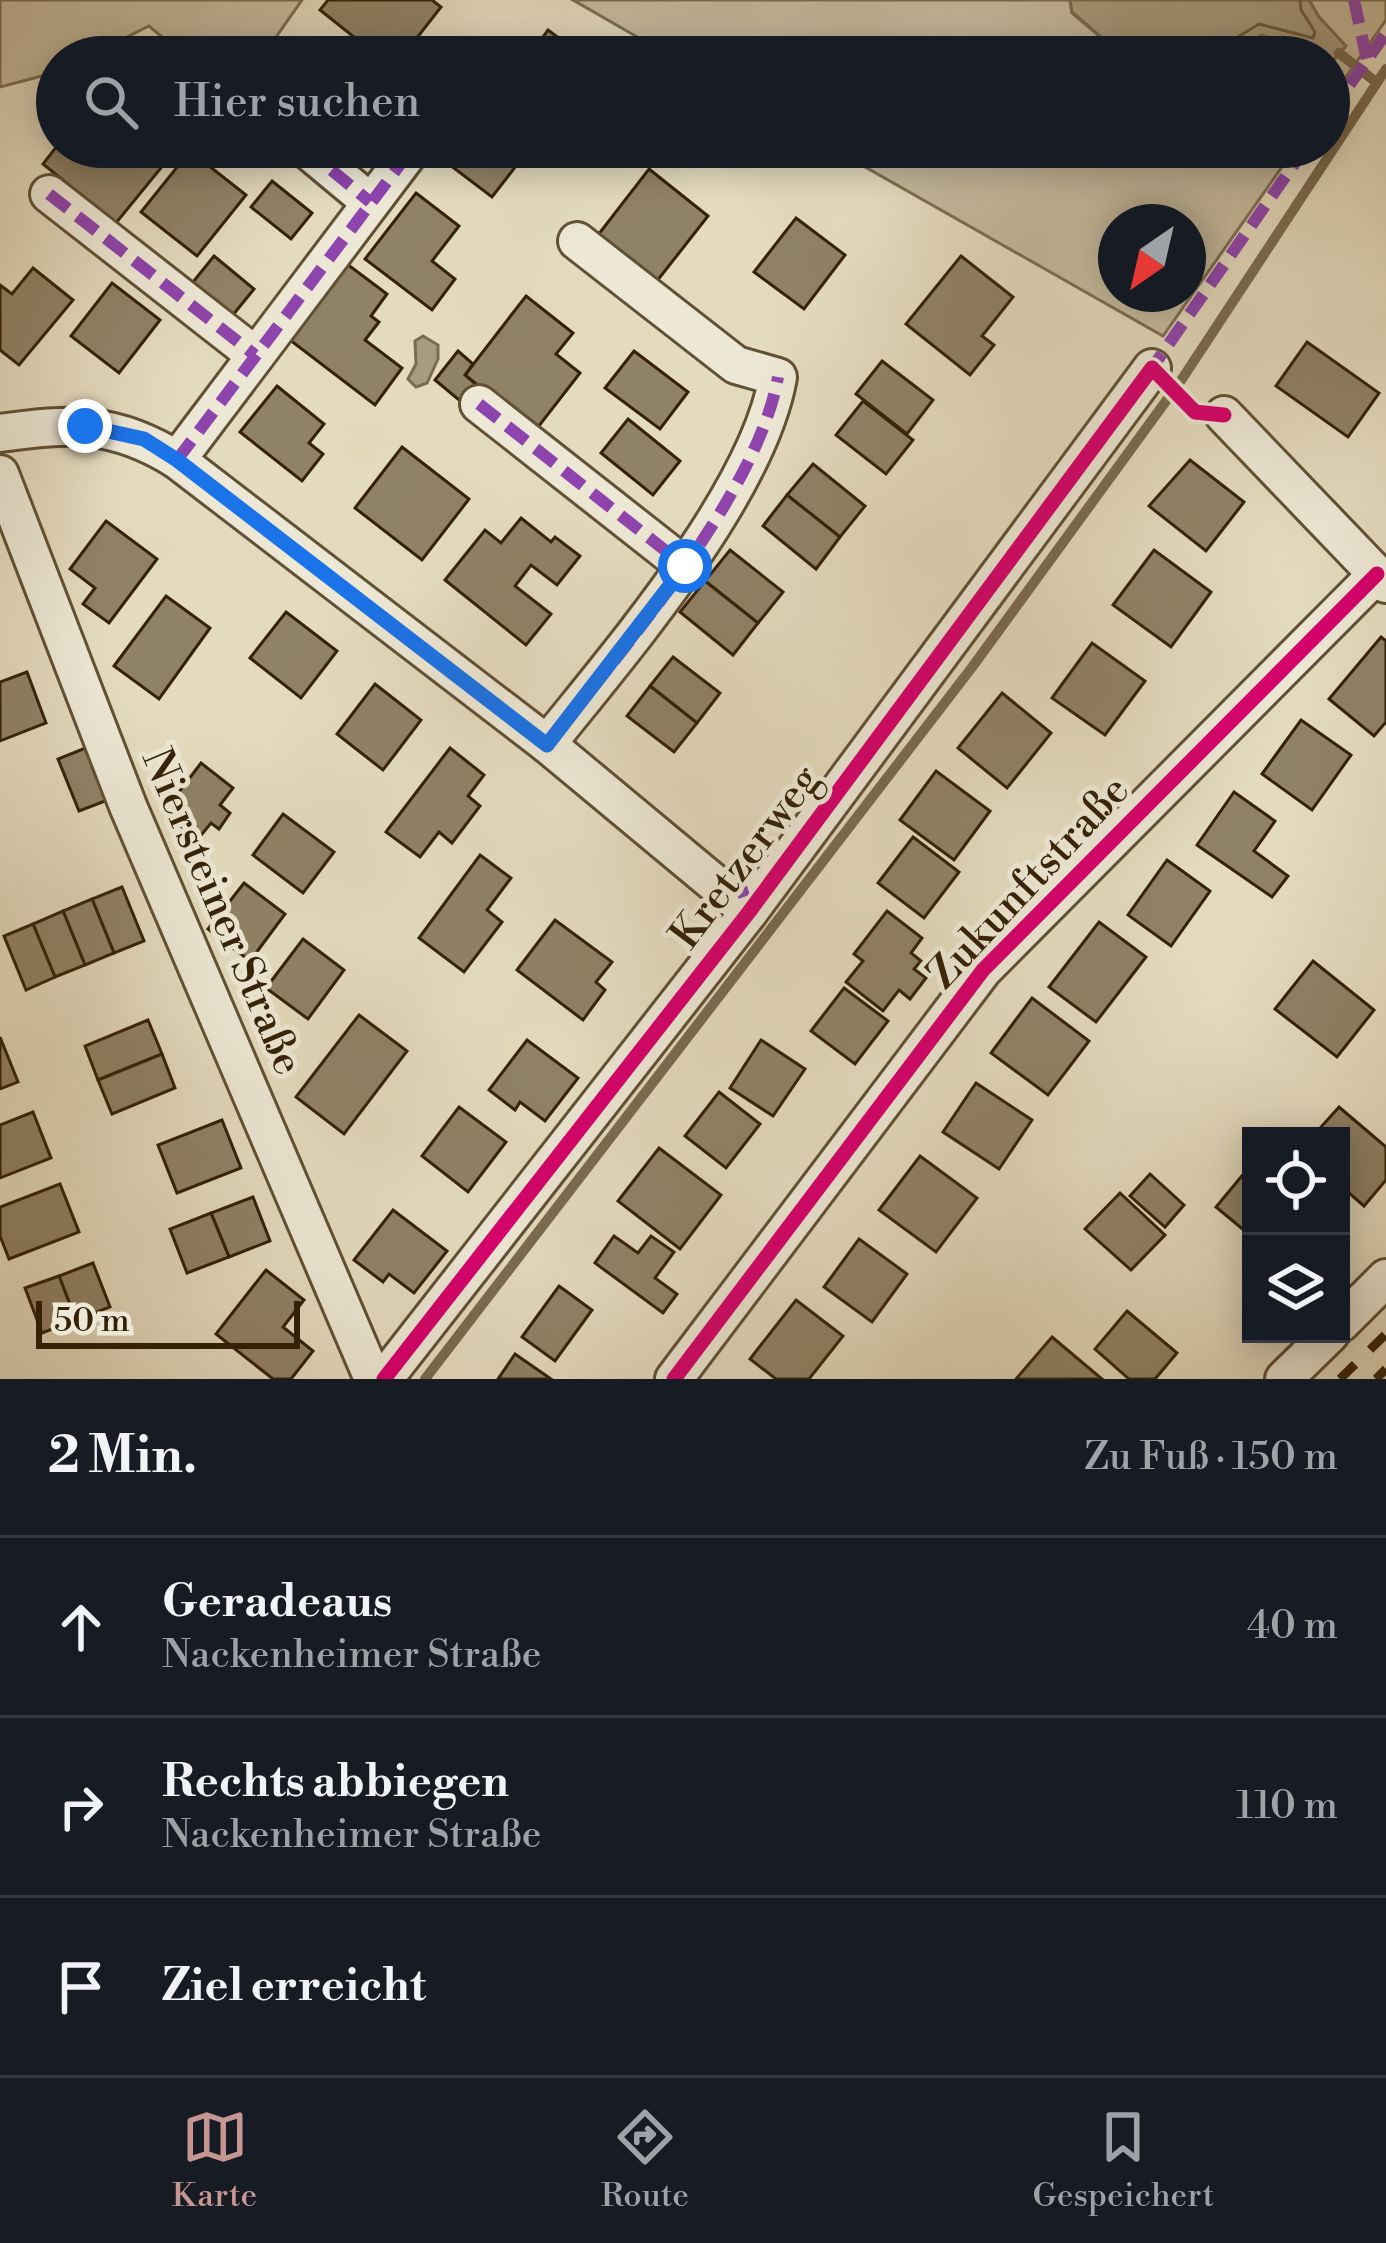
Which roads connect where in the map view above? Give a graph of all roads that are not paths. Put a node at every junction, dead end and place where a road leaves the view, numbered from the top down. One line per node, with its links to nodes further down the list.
1 (329, 168): 4 (street)
2 (397, 168): 4 (street)
3 (49, 194): 6 (street)
4 (370, 202): 6 (street)
5 (577, 241): 13 (street)
6 (255, 355): 11 (street)
7 (1152, 368): 16 (street, Kretzerweg)
8 (479, 404): 13 (street)
9 (1224, 416): 14 (street, Zukunftstraße)
10 (0, 433): 11 (street)
11 (177, 460): 15 (street)
12 (0, 474): 20 (street, Niersteiner Straße)
13 (685, 566): 15 (street)
14 (1381, 579): 22 (street, Zukunftstraße)
15 (547, 745): 16 (street)
16 (749, 912): 21 (street, Kretzerweg)
17 (1386, 1278): 18 (street)
18 (1350, 1314)
19 (1321, 1343): 23 (street)
20 (373, 1379)
21 (384, 1379)
22 (674, 1379)
23 (1284, 1379)

